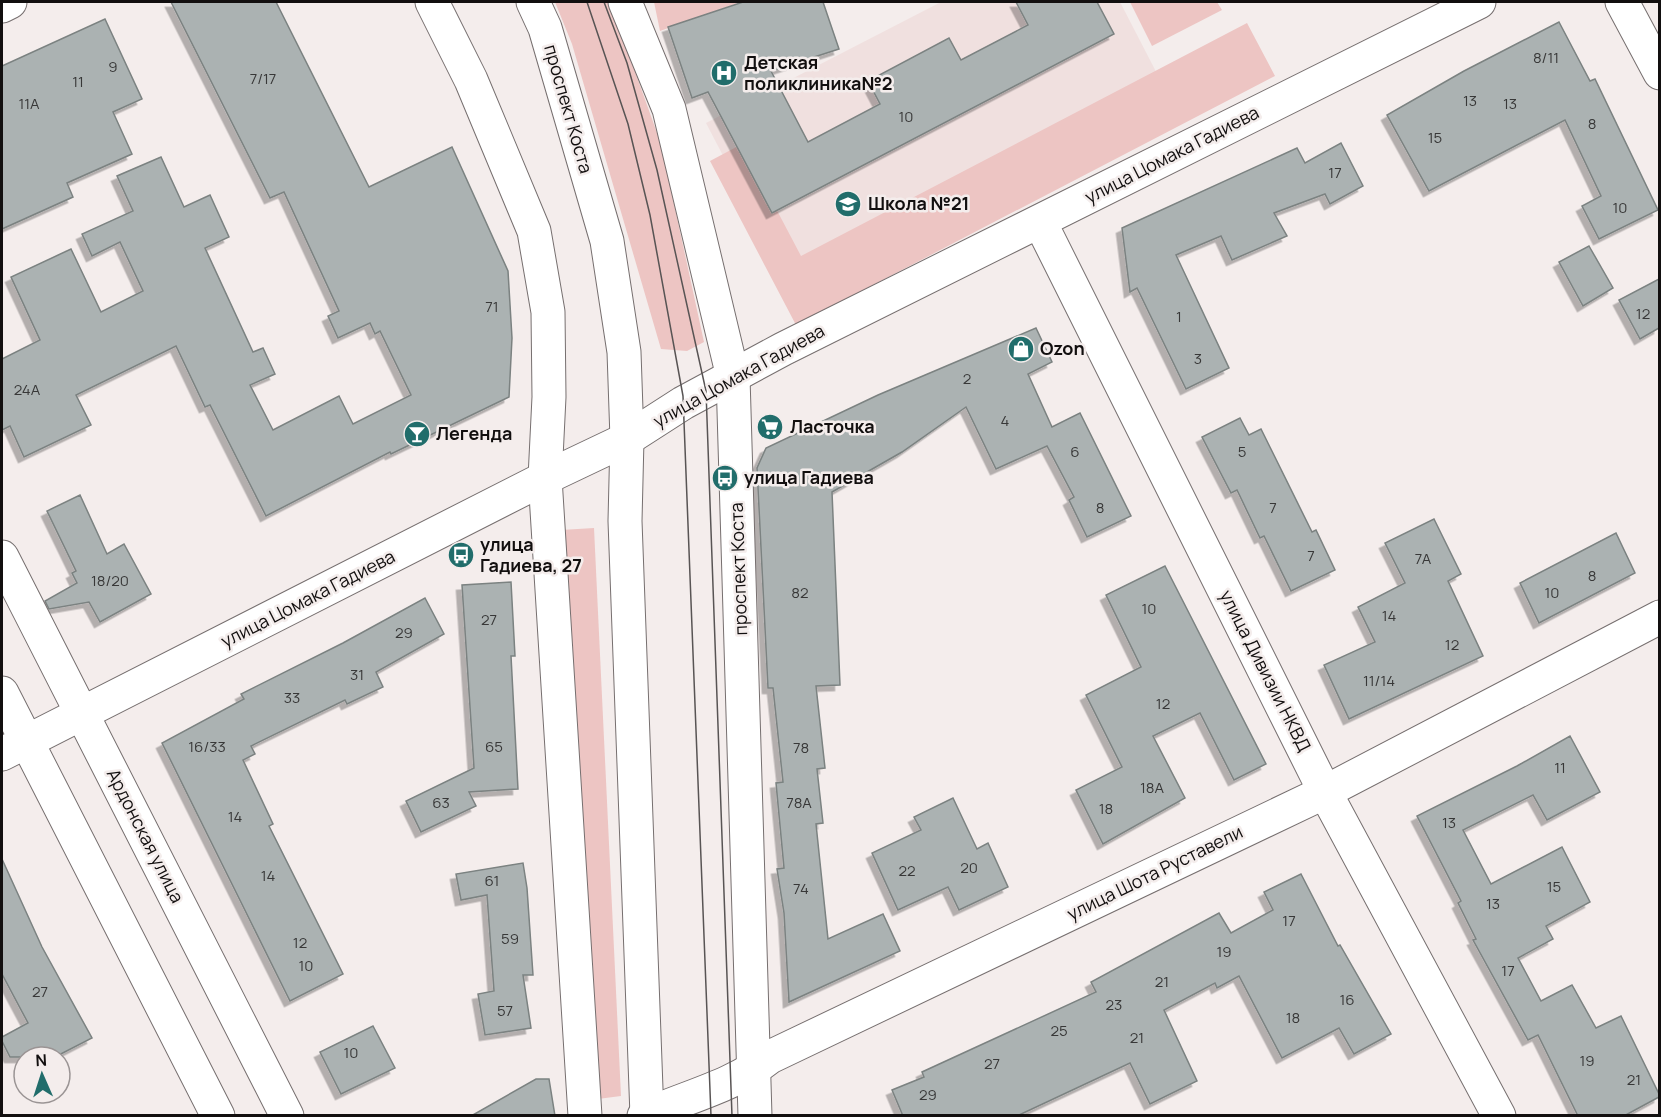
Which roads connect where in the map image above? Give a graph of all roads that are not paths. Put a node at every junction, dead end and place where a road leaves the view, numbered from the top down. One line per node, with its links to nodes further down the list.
1 (10, 2): 7 (street)
2 (432, 2): 12 (street)
3 (533, 2): 11 (street, проспект Коста)
4 (625, 2): 10 (street, проспект Коста)
5 (1479, 2): 9 (street, улица Цомака Гадиева)
6 (1622, 2): 8 (street)
7 (2, 6)
8 (1659, 73)
9 (1040, 222): 10 (street, улица Цомака Гадиева); 18 (street, улица Дивизии НКВД)
10 (733, 377): 11 (street, улица Цомака Гадиева); 19 (street, проспект Коста)
11 (627, 440): 12 (street, улица Цомака Гадиева); 20 (street, проспект Коста)
12 (545, 478): 16 (street, улица Цомака Гадиева); 23 (street)
13 (2, 557): 16 (street, Ардонская улица)
14 (1659, 617): 18 (street, улица Шота Руставели)
15 (2, 693): 17 (street)
16 (81, 713): 17 (street, улица Цомака Гадиева); 22 (street, Ардонская улица)
17 (14, 747): 21 (street)
18 (1325, 792): 19 (street, улица Шота Руставели); 25 (street, улица Дивизии НКВД)
19 (754, 1070): 20 (street, улица Шота Руставели); 24 (street, проспект Коста)
20 (646, 1115)
21 (218, 1116)
22 (287, 1116)
23 (585, 1116)
24 (754, 1116)
25 (1499, 1116)

